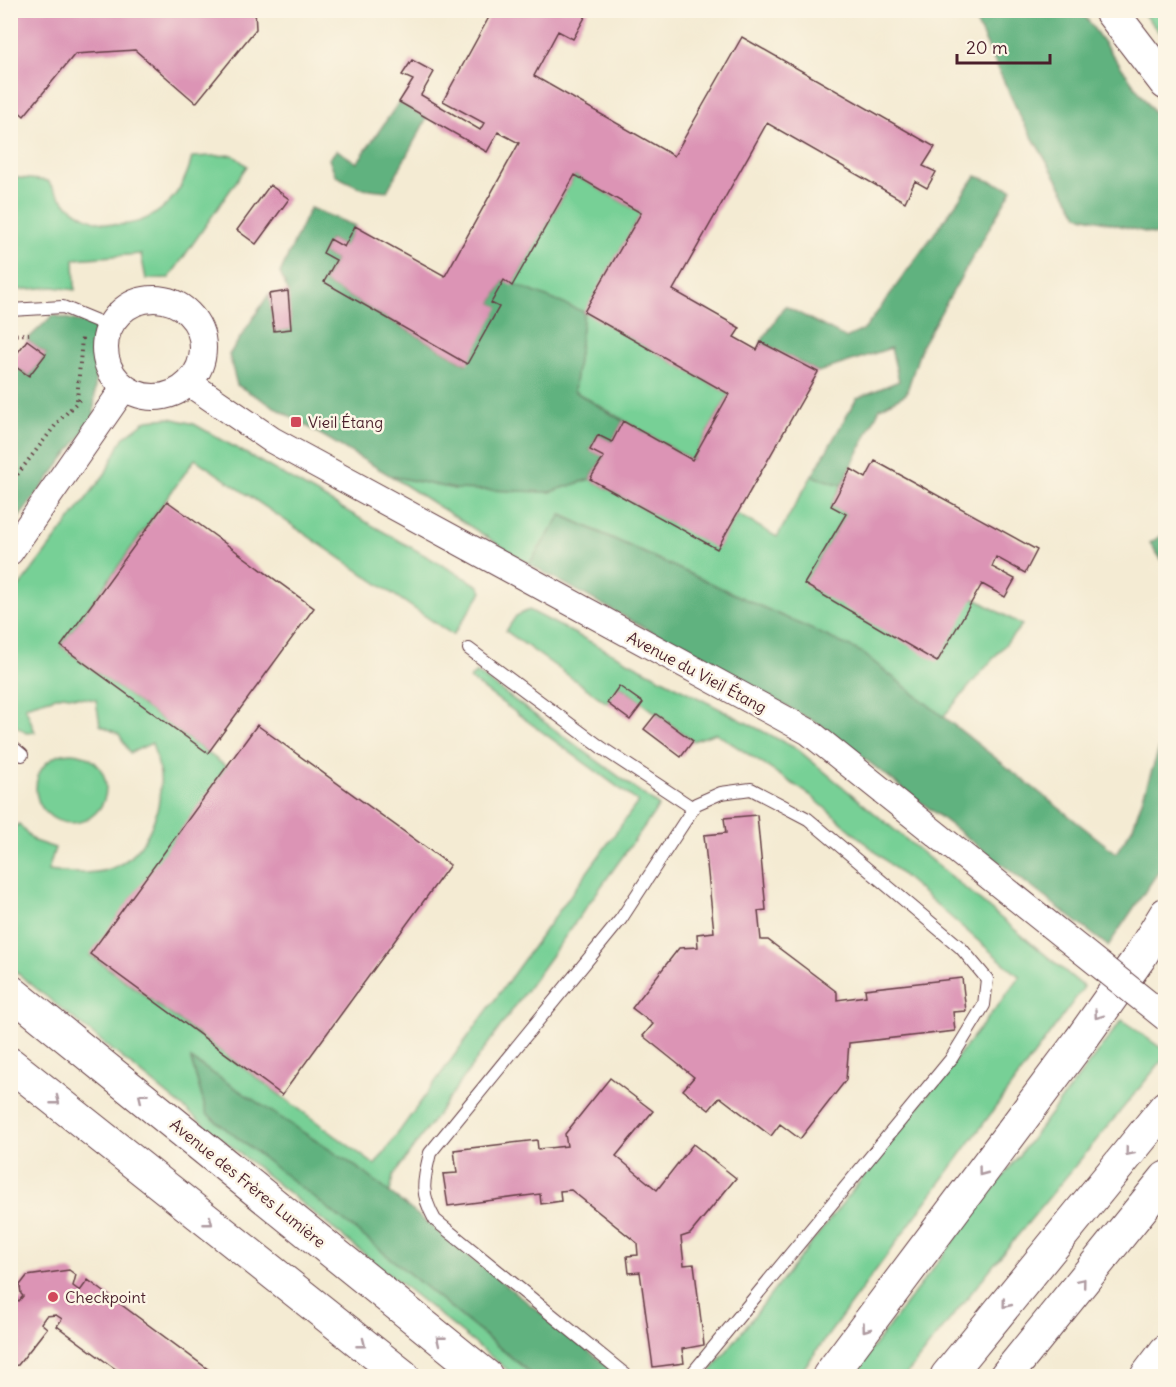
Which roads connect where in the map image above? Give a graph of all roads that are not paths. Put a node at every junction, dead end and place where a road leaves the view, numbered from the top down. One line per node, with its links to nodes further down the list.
1 (1110, 10): 2 (main road)
2 (1166, 83)
3 (10, 310): 4 (lane)
4 (109, 326): 5 (street); 6 (street)
5 (189, 383): 6 (street); 14 (street, Avenue du Vieil Étang, bridge)
6 (124, 388): 7 (street)
7 (10, 552)
8 (470, 649): 11 (lane)
9 (10, 745): 10 (lane)
10 (22, 755)
11 (693, 808): 21 (lane); 22 (lane)
12 (1166, 914): 23 (main road, one-way to 23)
13 (18, 1003): 20 (main road, Avenue des Frères Lumière, one-way to 13)
14 (1166, 1018)
15 (10, 1064): 19 (main road, one-way to 19)
16 (1166, 1107): 24 (main road, one-way to 24)
17 (1166, 1178): 25 (main road, one-way to 17)
18 (1166, 1351): 26 (main road)
19 (403, 1377)
20 (486, 1377)
21 (627, 1377)
22 (690, 1377)
23 (829, 1377)
24 (947, 1377)
25 (1006, 1377)
26 (1147, 1377)

